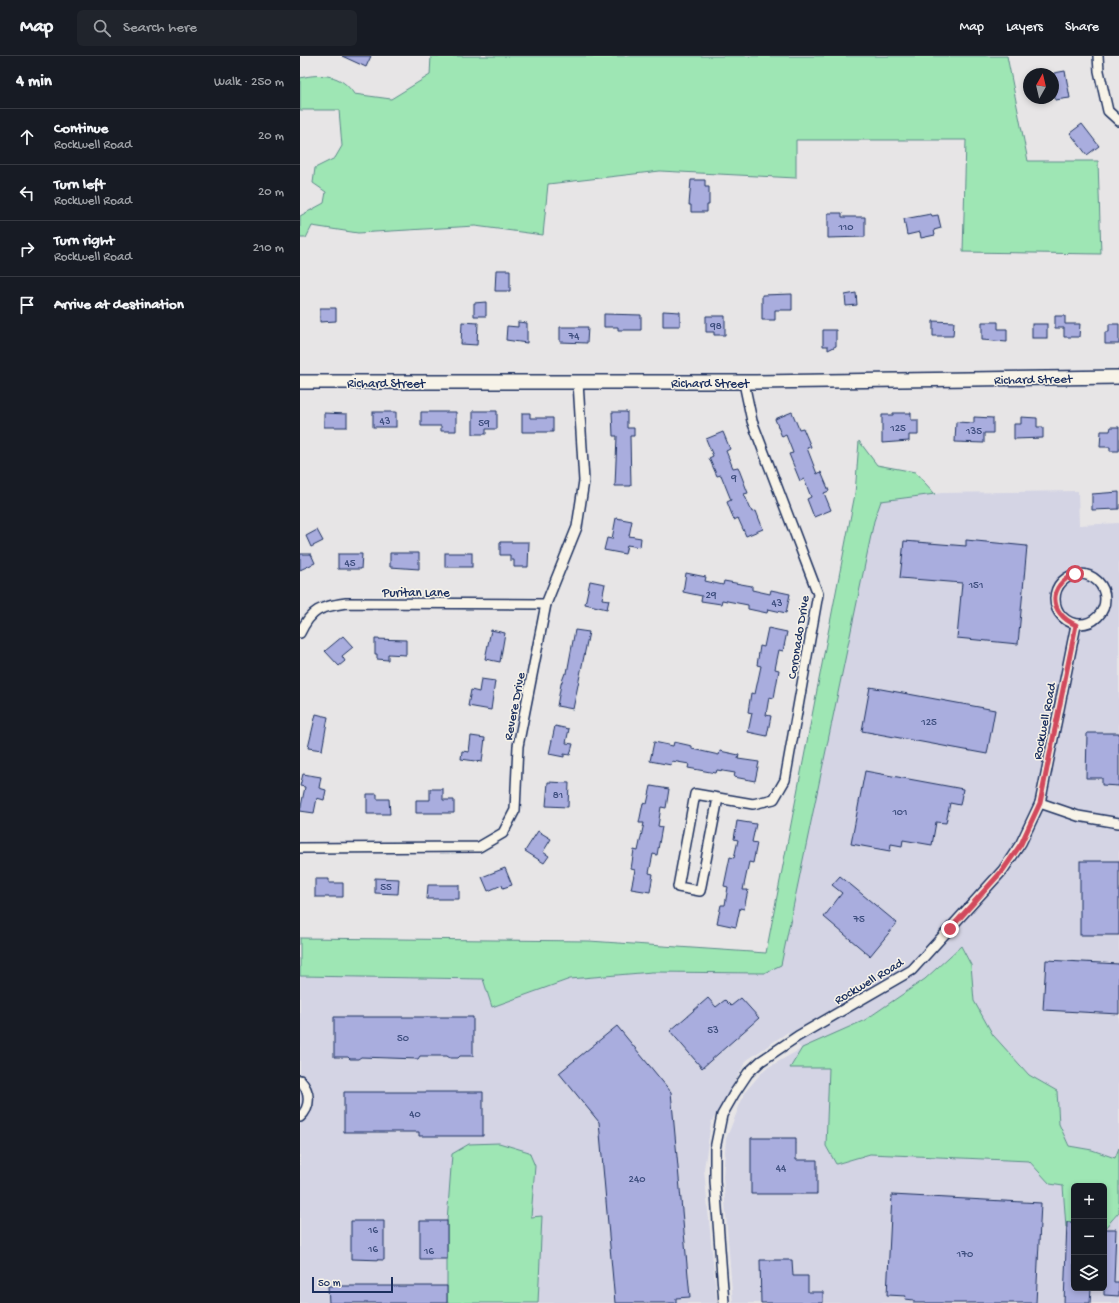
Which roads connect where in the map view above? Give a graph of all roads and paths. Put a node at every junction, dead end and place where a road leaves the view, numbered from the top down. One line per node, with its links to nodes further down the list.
1 (1098, 56): 2 (street)
2 (1119, 121)
3 (1119, 377): 6 (street, Richard Street)
4 (300, 382): 5 (street, Richard Street)
5 (578, 382): 6 (street, Richard Street); 7 (street, Revere Drive)
6 (744, 382): 10 (street, Coronado Drive)
7 (546, 604): 9 (street, Puritan Lane); 13 (street, Revere Drive)
8 (1076, 625): 8 (street); 11 (street, Rockwell Road)
9 (300, 632)
10 (718, 798): 10 (street, Coronado Drive)
11 (1040, 803): 12 (street); 16 (street, Rockwell Road)
12 (1119, 823)
13 (300, 848)
14 (300, 1080): 15 (street)
15 (300, 1117)
16 (724, 1303)

